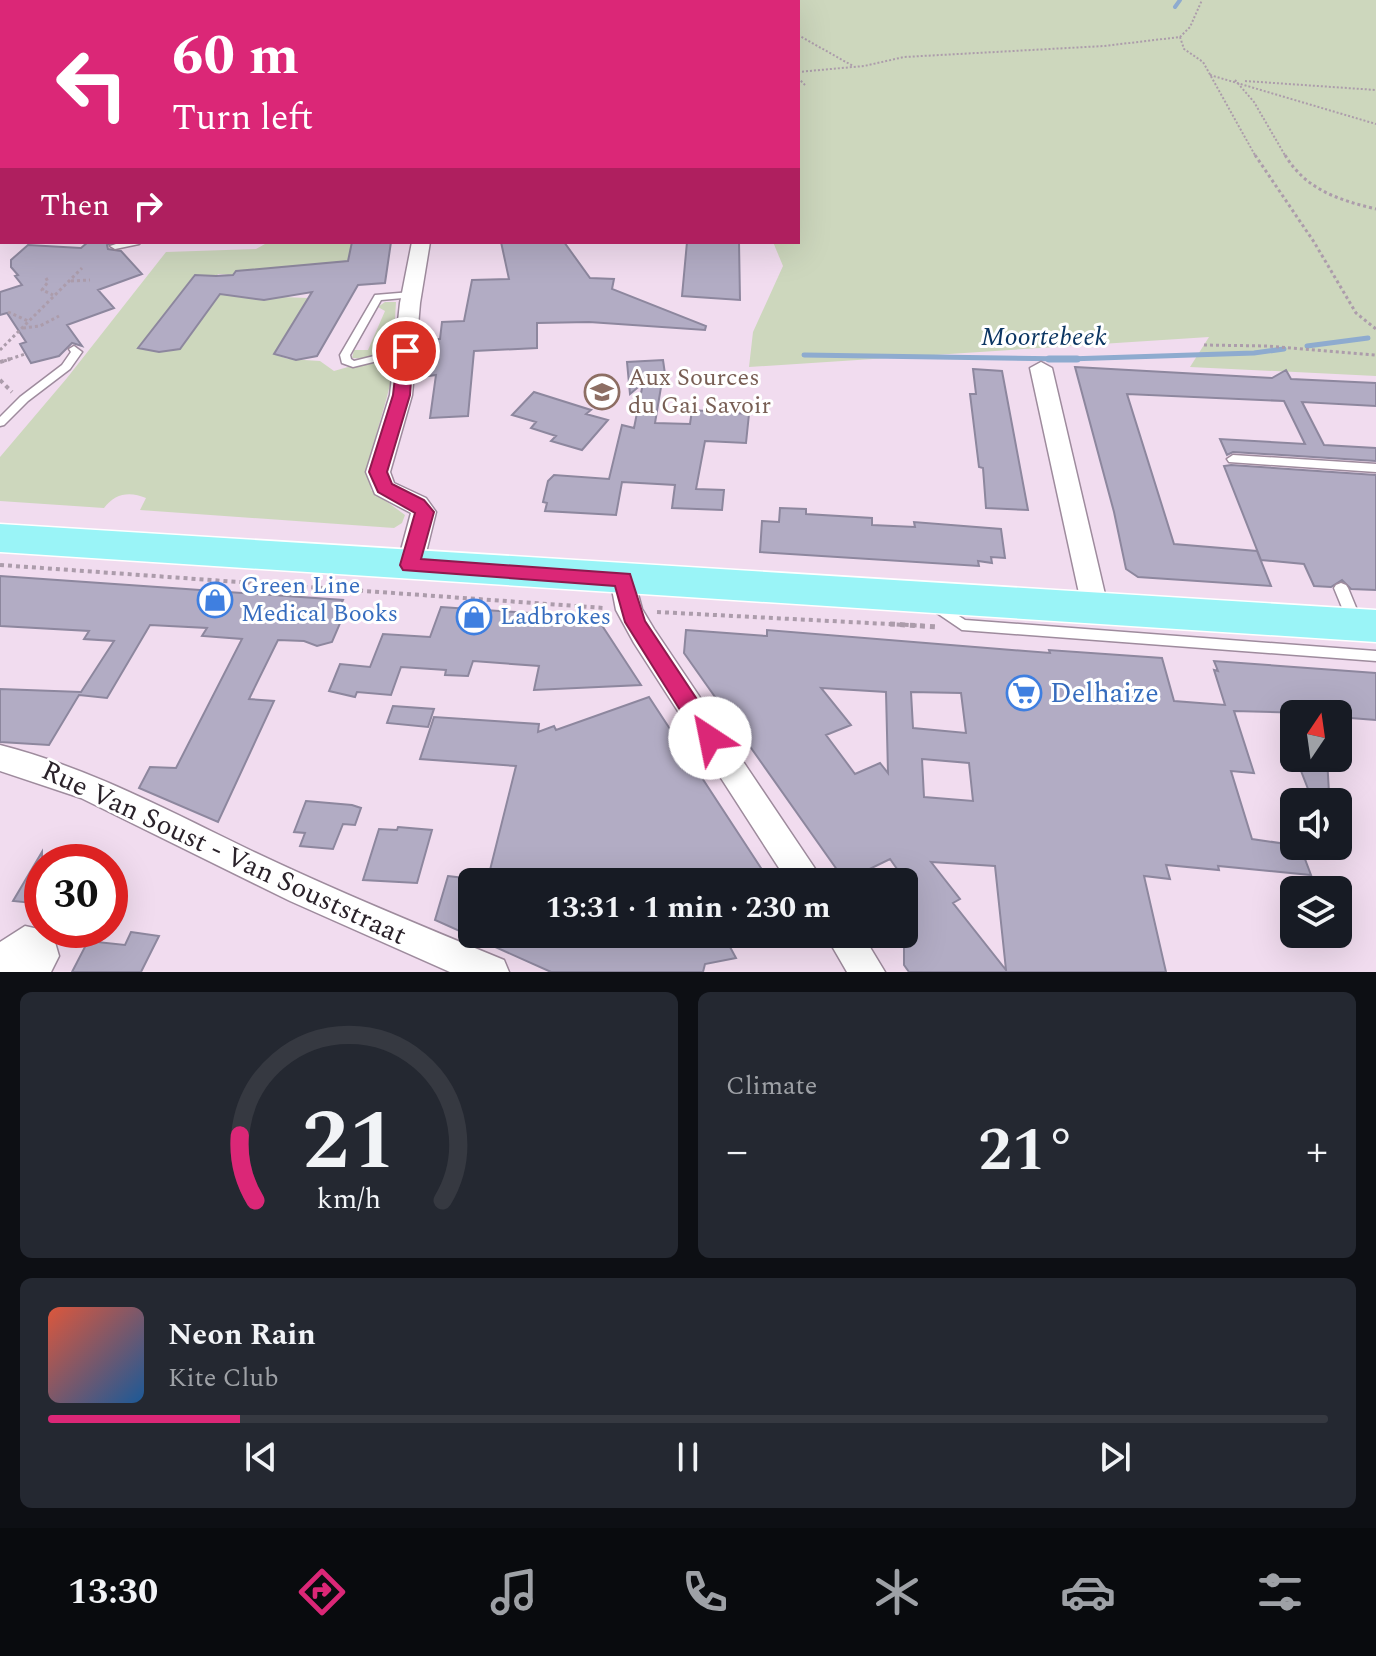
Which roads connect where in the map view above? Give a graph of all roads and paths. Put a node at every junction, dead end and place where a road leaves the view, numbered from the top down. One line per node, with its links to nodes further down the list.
1 (1202, 0): 3 (path)
2 (800, 36): 4 (path)
3 (1180, 37): 4 (path); 6 (path)
4 (855, 67): 5 (path)
5 (800, 72)
6 (1210, 75): 8 (path); 26 (path)
7 (800, 80): 9 (path)
8 (1235, 80): 10 (path); 11 (path); 12 (path)
9 (805, 85)
10 (1376, 90)
11 (1376, 124)
12 (1376, 209)
13 (126, 244): 15 (lane)
14 (421, 244): 21 (street)
15 (115, 246)
16 (82, 268): 19 (path)
17 (46, 278): 20 (path)
18 (90, 280): 19 (path)
19 (71, 281): 20 (path)
20 (53, 295): 24 (path)
21 (411, 295): 30 (street); 30 (lane)
22 (8, 312): 24 (path)
23 (59, 316): 25 (path)
24 (28, 321): 25 (path)
25 (20, 328): 29 (path)
26 (1376, 329)
27 (1204, 345): 32 (path)
28 (74, 349): 35 (lane)
29 (0, 350)
30 (406, 351): 40 (street)
31 (25, 354): 33 (path)
32 (1376, 355)
33 (0, 362)
34 (1041, 368): 43 (street)
35 (0, 423)
36 (1233, 459): 37 (lane)
37 (1376, 468)
38 (0, 538): 40 (main road)
39 (0, 565): 41 (path)
40 (410, 565): 41 (main road)
41 (626, 594): 42 (main road); 45 (path); 48 (street)
42 (923, 597): 43 (main road); 45 (lane)
43 (1095, 607): 46 (main road)
44 (1362, 624): 46 (main road)
45 (962, 625): 46 (lane)
46 (1182, 627)
47 (0, 758): 52 (street, Rue Van Soust - Van Souststraat)
48 (798, 868)
49 (851, 948): 53 (street)
50 (2, 972): 51 (street)
51 (32, 972)
52 (491, 972)
53 (867, 972)

